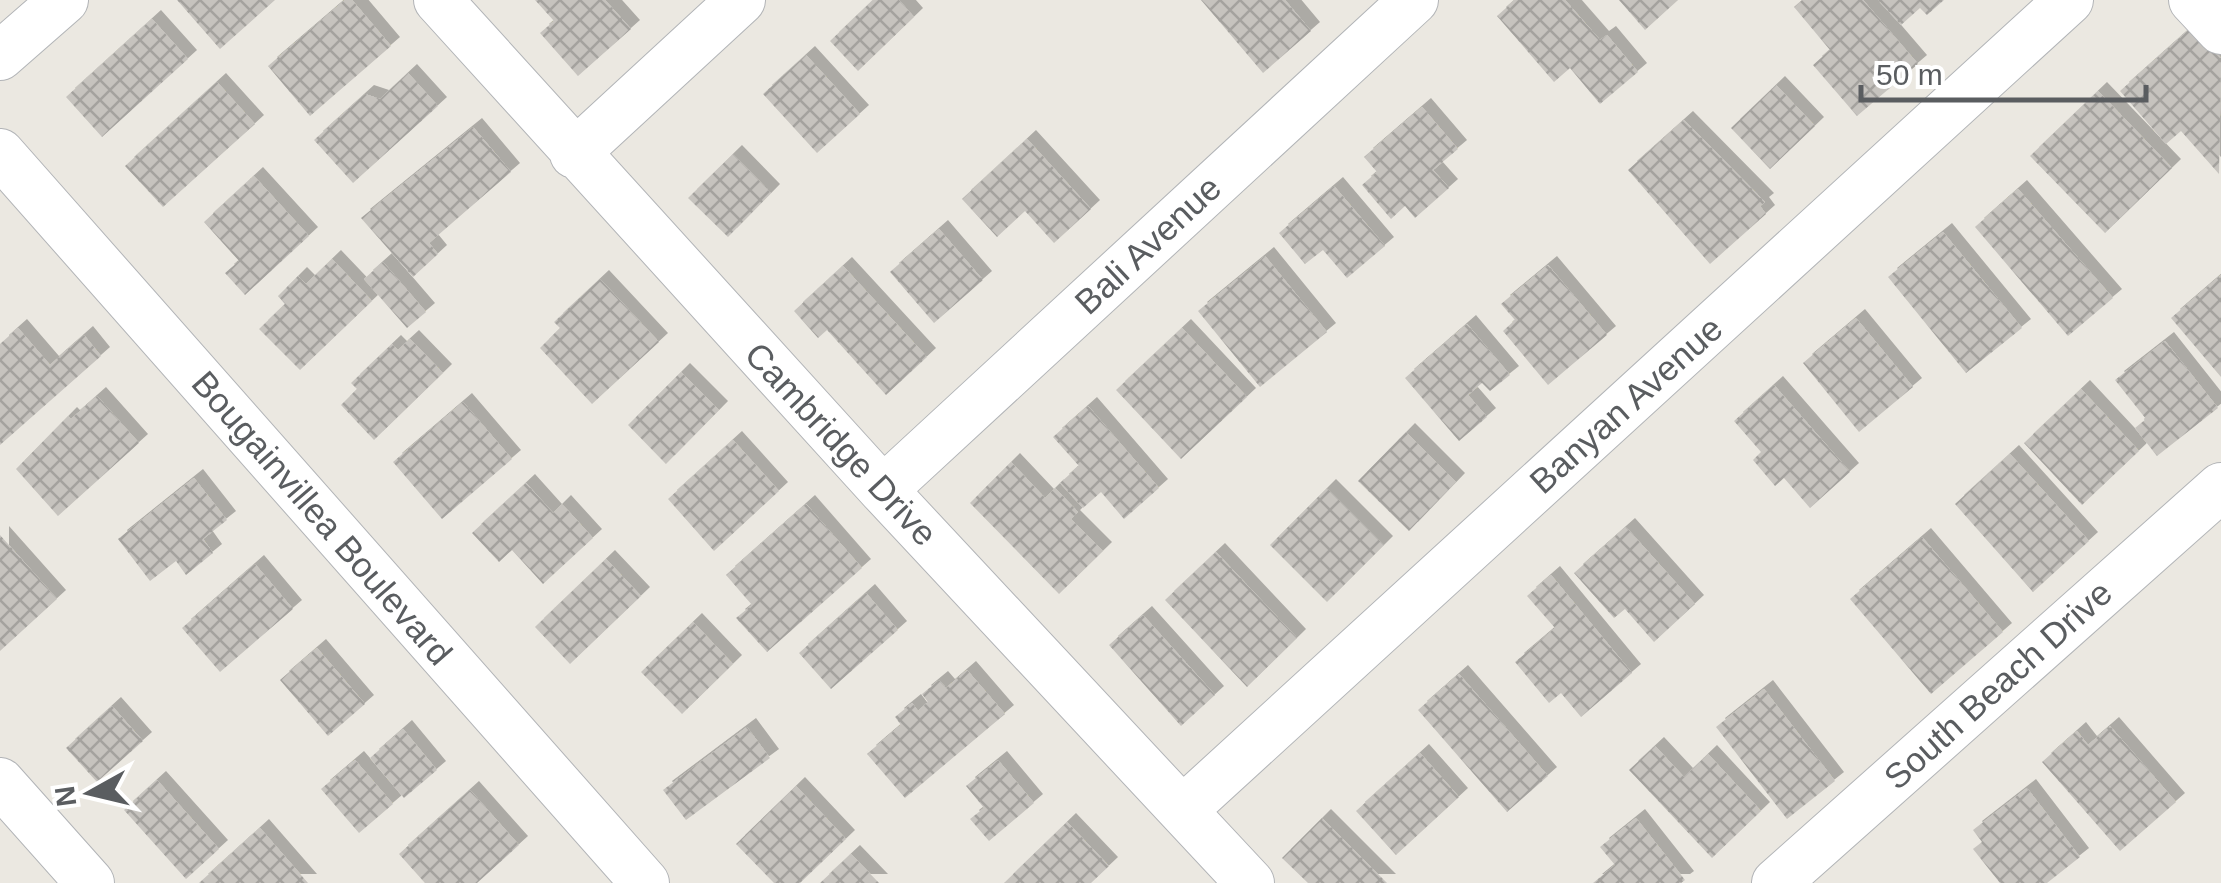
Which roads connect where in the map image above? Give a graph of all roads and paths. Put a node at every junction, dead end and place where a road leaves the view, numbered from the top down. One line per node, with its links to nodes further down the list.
1 (64, 0): 8 (street)
2 (438, 0): 10 (street, Cambridge Drive)
3 (741, 0): 10 (street)
4 (1414, 0): 12 (street, Bali Avenue)
5 (2069, 0): 14 (street, Banyan Avenue)
6 (2192, 0): 7 (street)
7 (2221, 30)
8 (0, 56)
9 (0, 153): 16 (street, Bougainvillea Boulevard)
10 (574, 154): 12 (street, Cambridge Drive)
11 (2221, 487): 18 (street, South Beach Drive)
12 (883, 490): 14 (street, Cambridge Drive)
13 (0, 782): 15 (street)
14 (1184, 809): 17 (street, Cambridge Drive)
15 (90, 883)
16 (645, 883)
17 (1250, 883)
18 (1776, 883)

